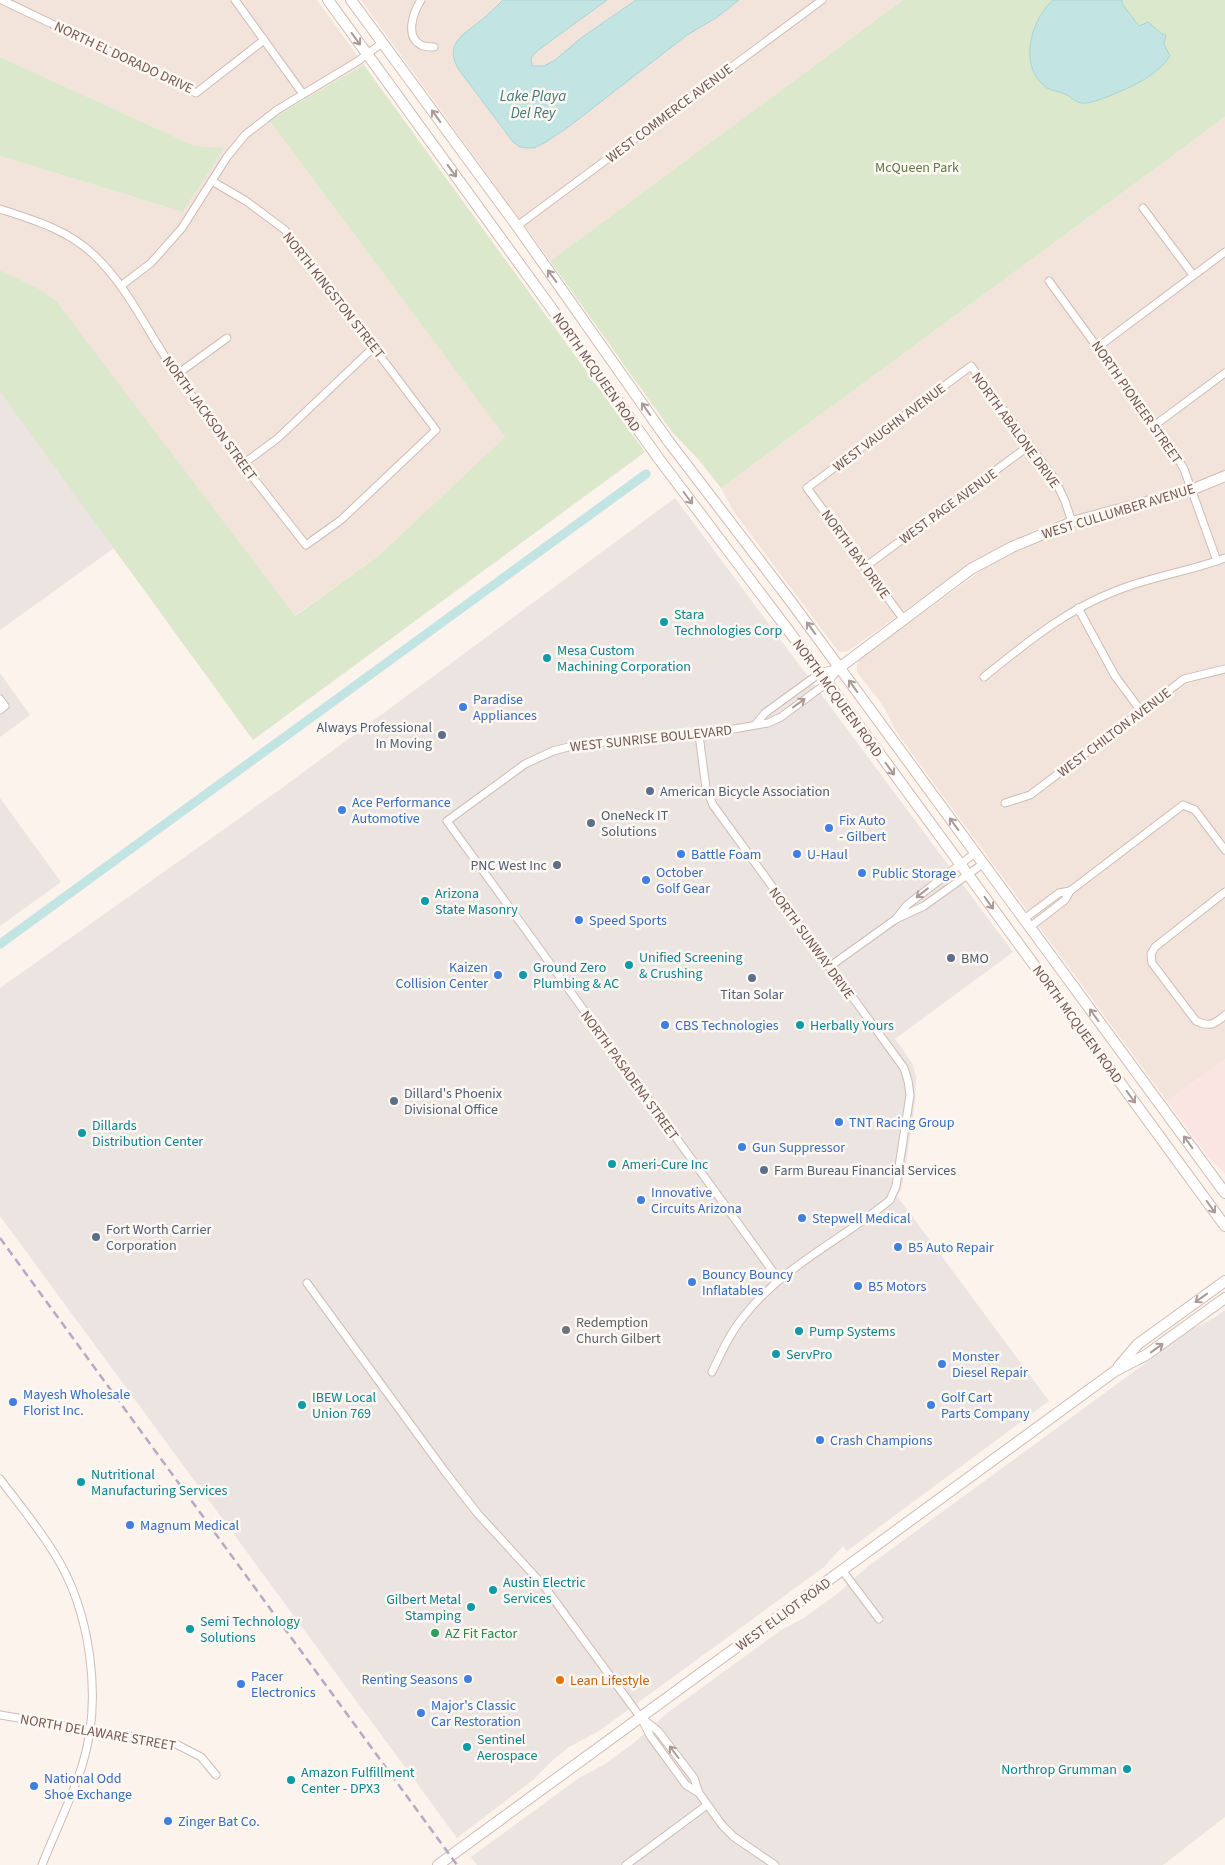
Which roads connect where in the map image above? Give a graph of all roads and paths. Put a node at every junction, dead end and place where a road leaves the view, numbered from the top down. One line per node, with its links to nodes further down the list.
1 (2, 0): 7 (street, NORTH EL DORADO DRIVE)
2 (235, 0): 7 (street)
3 (328, 0): 10 (main road, NORTH MCQUEEN ROAD, one-way to 10)
4 (351, 0): 8 (main road, NORTH MCQUEEN ROAD)
5 (422, 0): 9 (street)
6 (822, 0): 15 (street, WEST COMMERCE AVENUE)
7 (264, 40): 11 (street)
8 (382, 43): 10 (street); 15 (main road, NORTH MCQUEEN ROAD, one-way to 8)
9 (434, 48)
10 (367, 54): 11 (street); 21 (main road, NORTH MCQUEEN ROAD, one-way to 21)
11 (303, 94): 12 (street)
12 (212, 181): 19 (street); 23 (street, NORTH KINGSTON STREET)
13 (1143, 208): 17 (street)
14 (0, 209): 19 (street, NORTH JACKSON STREET)
15 (517, 226): 20 (main road, NORTH MCQUEEN ROAD, one-way to 15)
16 (1225, 252): 17 (street)
17 (1193, 275): 24 (street)
18 (1049, 281): 24 (street, NORTH PIONEER STREET)
19 (122, 285): 27 (street, NORTH JACKSON STREET)
20 (563, 290): 21 (main road); 30 (main road, NORTH MCQUEEN ROAD, one-way to 20)
21 (547, 302): 31 (main road, NORTH MCQUEEN ROAD)
22 (227, 338): 27 (street)
23 (374, 346): 32 (street); 37 (street, NORTH KINGSTON STREET)
24 (1098, 347): 28 (street, NORTH PIONEER STREET)
25 (971, 366): 29 (street, NORTH ABALONE DRIVE); 34 (street, WEST VAUGHN AVENUE)
26 (1225, 373): 28 (street)
27 (176, 375): 32 (street, NORTH JACKSON STREET)
28 (1154, 425): 35 (street, NORTH PIONEER STREET)
29 (1030, 445): 36 (street, NORTH ABALONE DRIVE); 40 (street, WEST PAGE AVENUE)
30 (674, 448): 31 (main road); 43 (main road, NORTH MCQUEEN ROAD, one-way to 30)
31 (659, 459): 45 (main road, NORTH MCQUEEN ROAD, one-way to 45)
32 (243, 464): 37 (street, NORTH JACKSON STREET)
33 (1225, 476): 35 (main road, WEST CULLUMBER AVENUE)
34 (807, 488): 40 (street, NORTH BAY DRIVE)
35 (1191, 490): 36 (main road, WEST CULLUMBER AVENUE); 39 (street, NORTH PIONEER STREET)
36 (1072, 522): 42 (main road, WEST CULLUMBER AVENUE)
37 (306, 545)
38 (1225, 558): 39 (street)
39 (1216, 561): 41 (street)
40 (865, 567): 42 (street, NORTH BAY DRIVE)
41 (1078, 608): 46 (street); 50 (street)
42 (904, 620): 43 (main road, WEST CULLUMBER AVENUE)
43 (839, 668): 45 (street); 47 (street, WEST SUNRISE BOULEVARD); 56 (main road, NORTH MCQUEEN ROAD, one-way to 43)
44 (1225, 668): 50 (street, WEST CHILTON AVENUE)
45 (820, 673): 47 (main road, NORTH MCQUEEN ROAD); 51 (street)
46 (984, 677)
47 (827, 683): 51 (street, WEST SUNRISE BOULEVARD, one-way to 47); 58 (main road, NORTH MCQUEEN ROAD, one-way to 58)
48 (0, 699): 49 (street)
49 (3, 708)
50 (1141, 711): 53 (street, WEST CHILTON AVENUE)
51 (756, 724): 52 (street, WEST SUNRISE BOULEVARD)
52 (699, 735): 54 (street, WEST SUNRISE BOULEVARD); 66 (street, NORTH SUNWAY DRIVE)
53 (1005, 803)
54 (447, 820): 72 (street, NORTH PASADENA STREET)
55 (1225, 850): 60 (street)
56 (975, 853): 57 (main road, NORTH MCQUEEN ROAD); 58 (street)
57 (984, 863): 59 (street); 65 (main road, NORTH MCQUEEN ROAD)
58 (960, 864): 59 (main road, NORTH MCQUEEN ROAD); 64 (street, one-way to 64)
59 (968, 875): 64 (street); 69 (main road, NORTH MCQUEEN ROAD, one-way to 69)
60 (1070, 891): 62 (street); 63 (street)
61 (1225, 892): 67 (street)
62 (1053, 897): 63 (street); 65 (street)
63 (1059, 905): 65 (street)
64 (896, 919): 66 (street)
65 (1027, 923): 68 (main road, NORTH MCQUEEN ROAD, one-way to 65)
66 (829, 966): 72 (street, NORTH SUNWAY DRIVE)
67 (1225, 1016)
68 (1123, 1054): 69 (main road); 70 (main road, NORTH MCQUEEN ROAD, one-way to 68)
69 (1108, 1065): 71 (main road, NORTH MCQUEEN ROAD, one-way to 71)
70 (1225, 1194)
71 (1225, 1226)
72 (779, 1280): 77 (street, NORTH SUNWAY DRIVE)
73 (1225, 1281): 76 (main road, WEST ELLIOT ROAD, one-way to 76)
74 (307, 1283): 82 (street)
75 (1225, 1298): 76 (main road, WEST ELLIOT ROAD, one-way to 75)
76 (1115, 1371): 79 (main road, WEST ELLIOT ROAD)
77 (712, 1372)
78 (0, 1479): 83 (street)
79 (842, 1570): 80 (street); 82 (main road, WEST ELLIOT ROAD)
80 (879, 1618)
81 (0, 1714): 83 (street, NORTH DELAWARE STREET)
82 (641, 1718): 85 (street); 85 (street, one-way to 82); 88 (main road, WEST ELLIOT ROAD)
83 (90, 1730): 84 (street, NORTH DELAWARE STREET); 87 (street)
84 (216, 1775)
85 (699, 1793): 86 (street)
86 (707, 1805): 89 (street); 90 (street)
87 (42, 1865)
88 (438, 1865)
89 (626, 1865)
90 (775, 1865)

